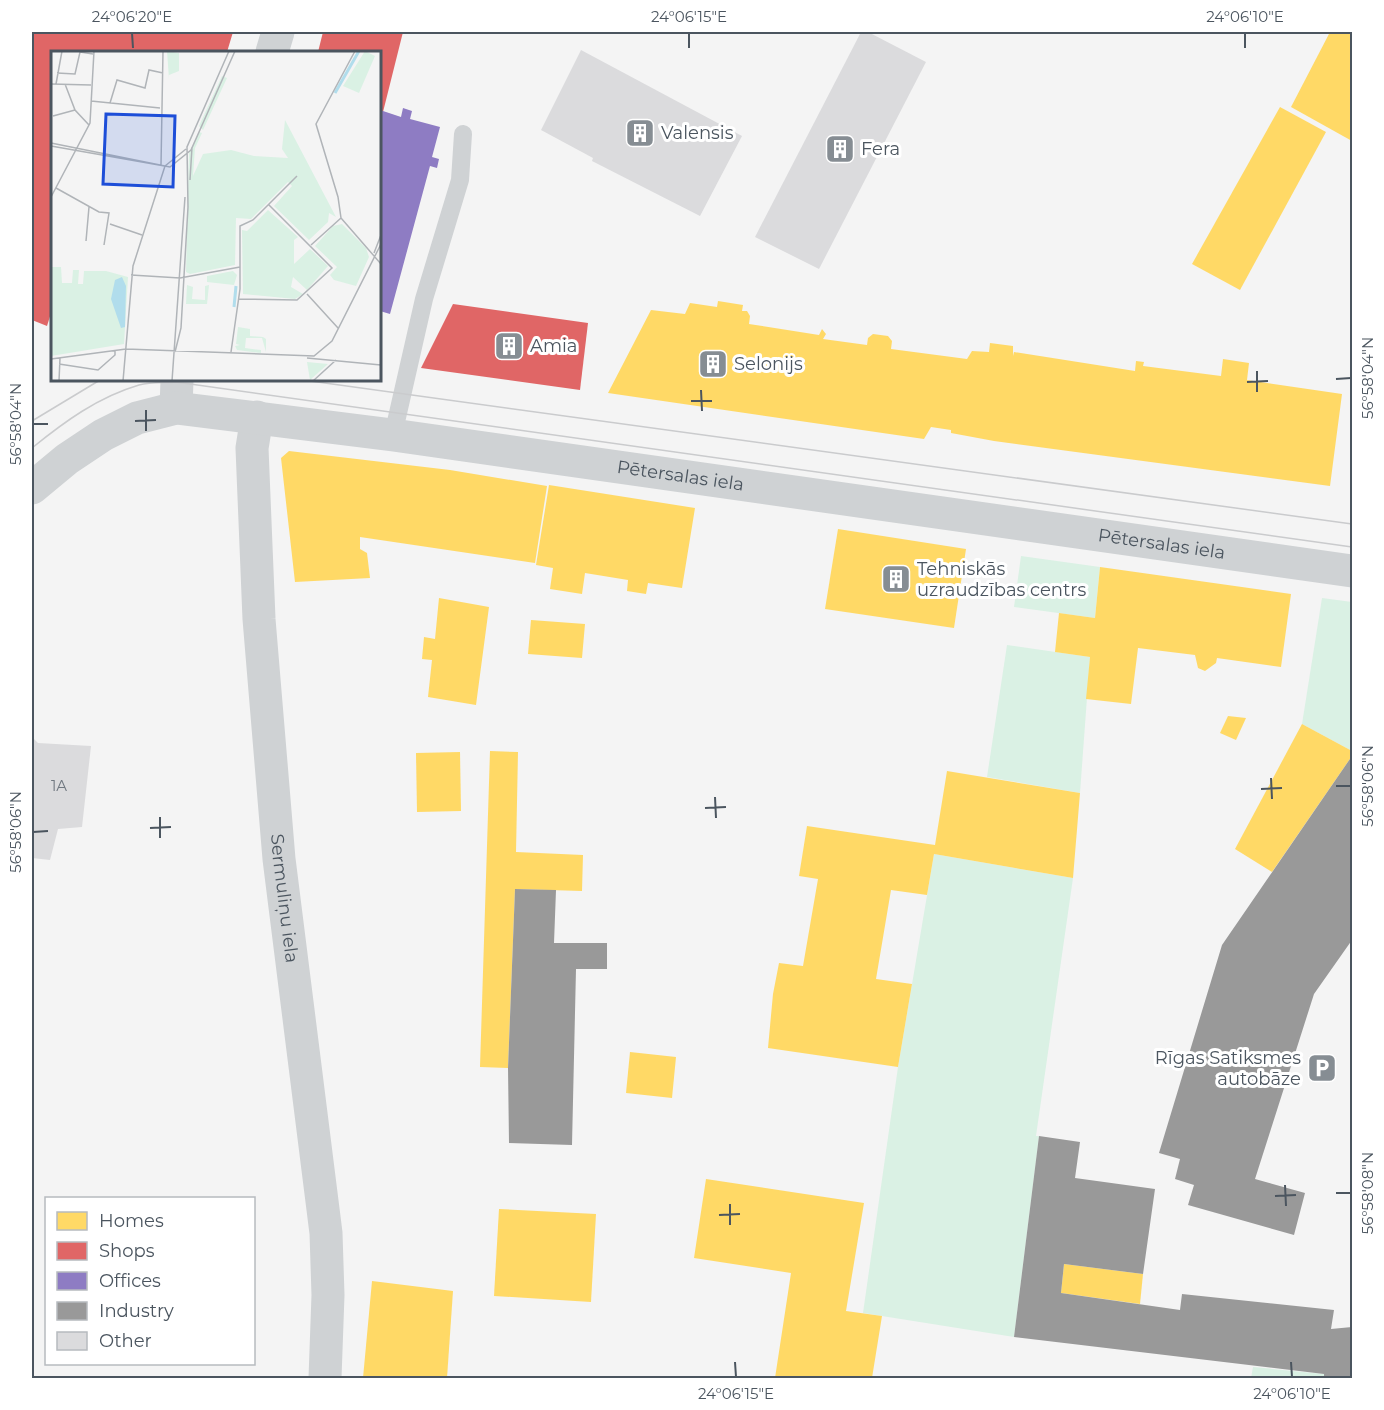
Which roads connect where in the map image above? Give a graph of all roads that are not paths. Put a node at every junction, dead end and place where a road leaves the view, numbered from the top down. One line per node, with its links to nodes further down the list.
1 (278, 32): 2 (street)
2 (272, 51)
3 (463, 134): 6 (lane)
4 (176, 394): 5 (street, Pētersalas iela); 7 (street, Pētersalas iela)
5 (256, 417): 6 (street, Pētersalas iela); 9 (street, Sermuliņu iela)
6 (393, 435): 8 (street, Pētersalas iela)
7 (32, 488)
8 (1352, 566)
9 (325, 1378)

